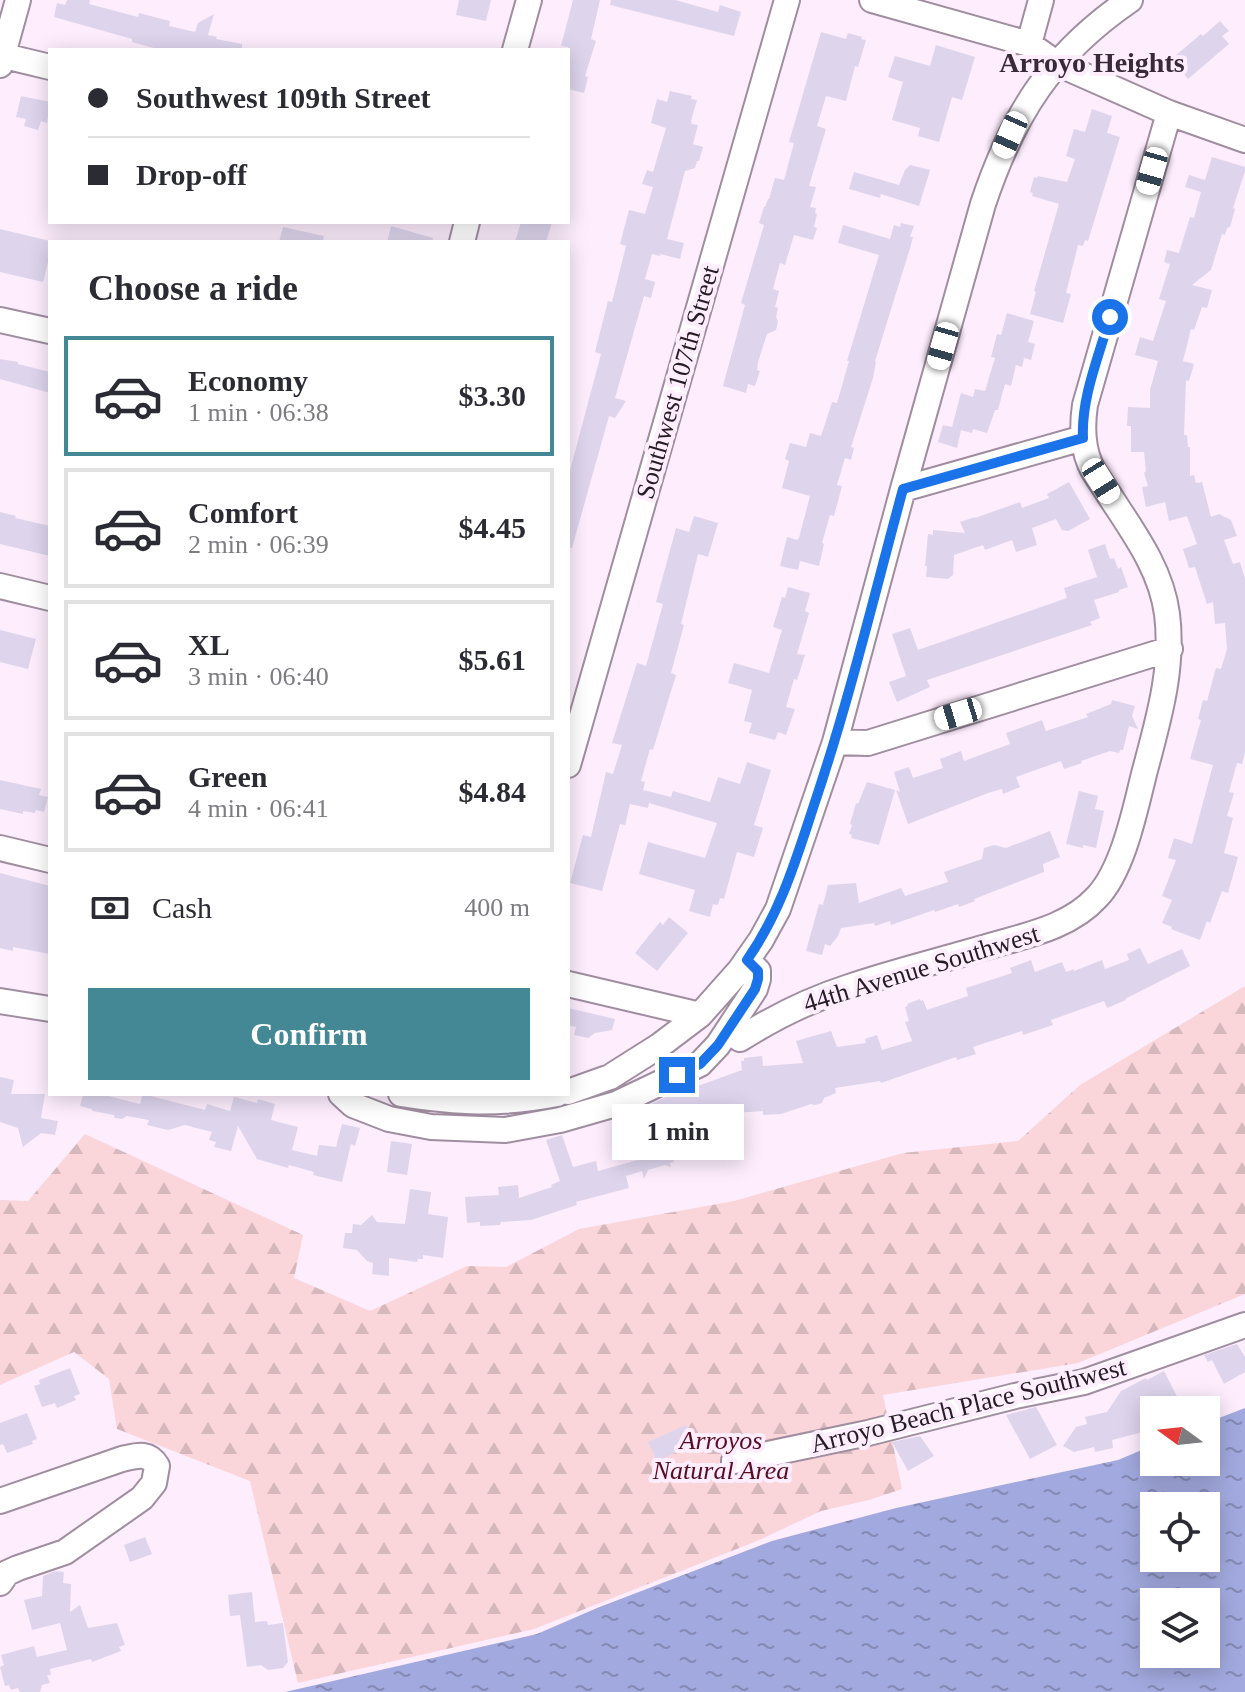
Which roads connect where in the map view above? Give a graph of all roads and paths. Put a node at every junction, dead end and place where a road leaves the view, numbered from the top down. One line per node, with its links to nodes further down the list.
1 (18, 0): 9 (street)
2 (529, 0): 8 (street)
3 (787, 0): 22 (street, Southwest 107th Street)
4 (872, 0): 7 (street)
5 (1041, 0): 7 (street)
6 (1130, 0): 10 (street)
7 (1029, 44): 10 (street)
8 (516, 48)
9 (1, 58): 11 (street)
10 (1056, 63): 12 (street); 17 (street)
11 (48, 67)
12 (1169, 113): 13 (street); 16 (street)
13 (1245, 140)
14 (0, 320): 15 (street)
15 (48, 331)
16 (1083, 438): 17 (street); 20 (street)
17 (903, 489): 21 (street)
18 (0, 586): 19 (street)
19 (48, 598)
20 (1170, 649): 21 (street); 30 (street, 44th Avenue Southwest)
21 (835, 742): 25 (street)
22 (570, 758)
23 (0, 848): 24 (street)
24 (48, 860)
25 (747, 960): 29 (street); 32 (street)
26 (570, 984): 29 (street)
27 (0, 1001): 28 (street)
28 (48, 1009)
29 (700, 1015): 31 (street)
30 (740, 1039)
31 (570, 1091)
32 (343, 1096)
33 (414, 1096): 34 (street)
34 (546, 1096)
35 (1245, 1325): 36 (street, Arroyo Beach Place Southwest)
36 (734, 1461)
37 (0, 1501): 38 (street)
38 (0, 1583)

